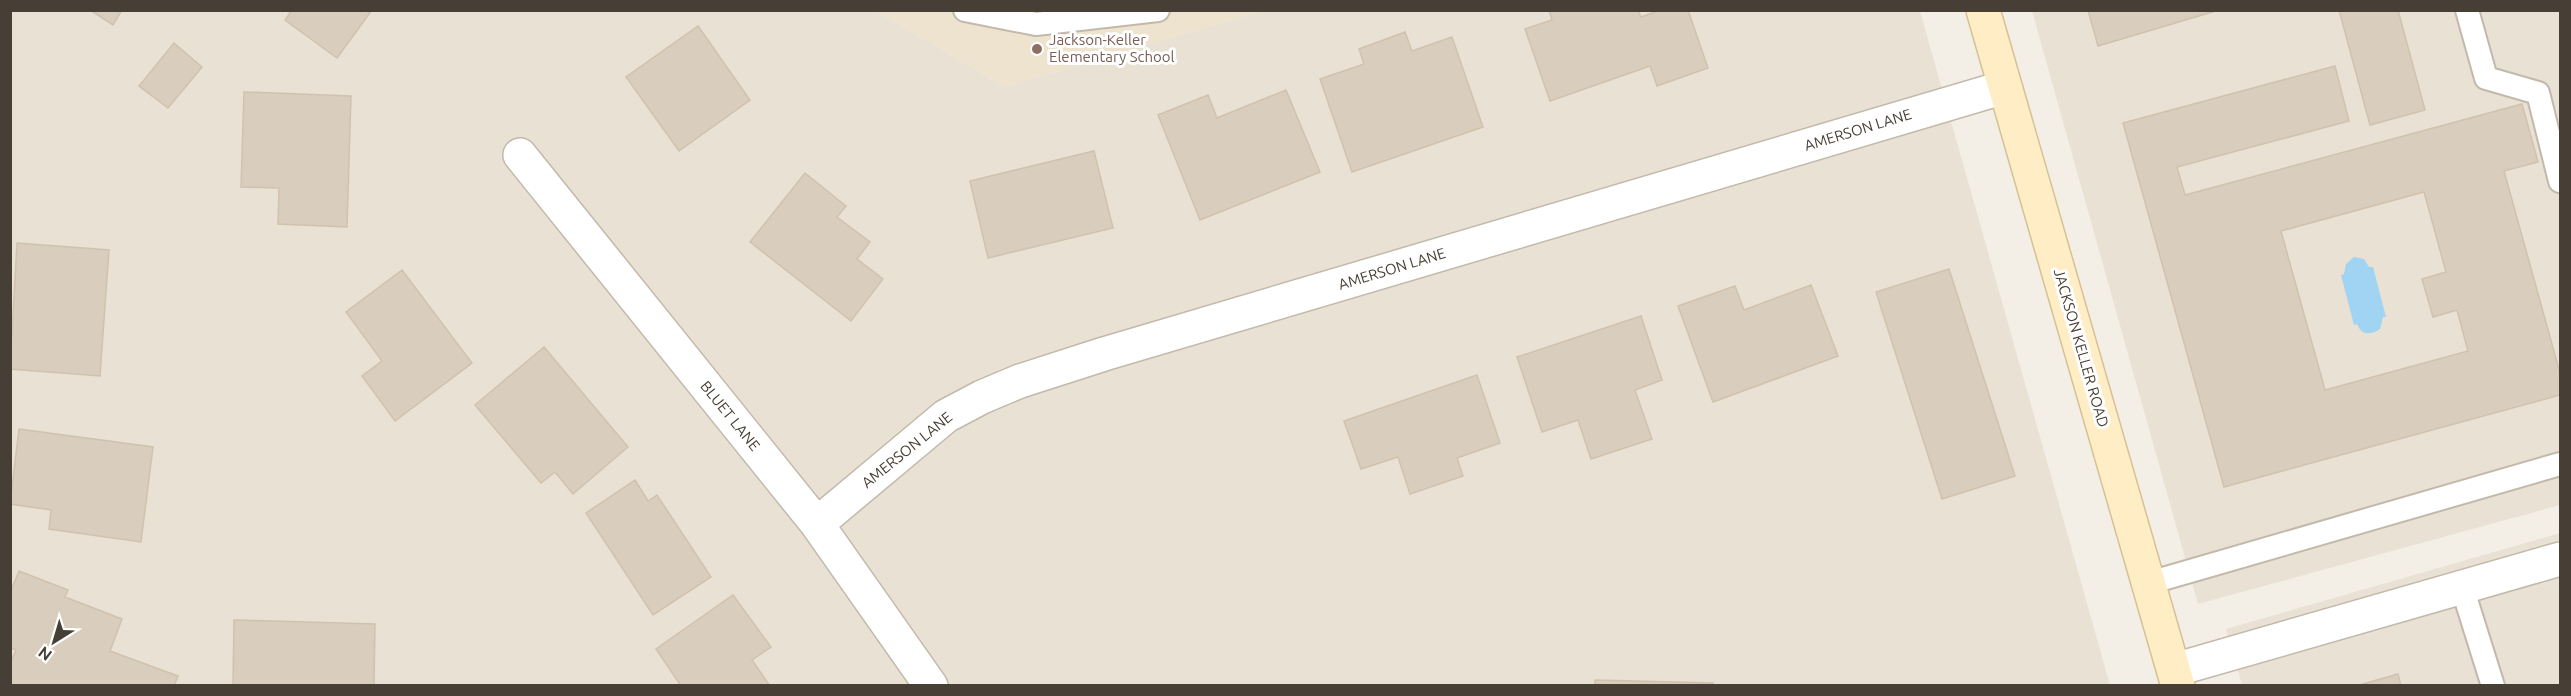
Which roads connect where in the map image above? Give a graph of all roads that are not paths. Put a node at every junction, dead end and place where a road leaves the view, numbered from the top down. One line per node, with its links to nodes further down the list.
1 (965, 10): 2 (lane)
2 (1158, 10)
3 (1983, 10): 5 (main road, JACKSON KELLER ROAD)
4 (2467, 10): 7 (lane)
5 (2005, 87): 9 (street, AMERSON LANE); 11 (main road, JACKSON KELLER ROAD)
6 (520, 155): 9 (street, BLUET LANE)
7 (2560, 181)
8 (2560, 464): 11 (lane)
9 (817, 524): 14 (street, BLUET LANE)
10 (2560, 559): 12 (street)
11 (2149, 582): 13 (main road, JACKSON KELLER ROAD)
12 (2462, 587): 13 (street); 15 (lane)
13 (2176, 678)
14 (931, 686)
15 (2493, 686)

